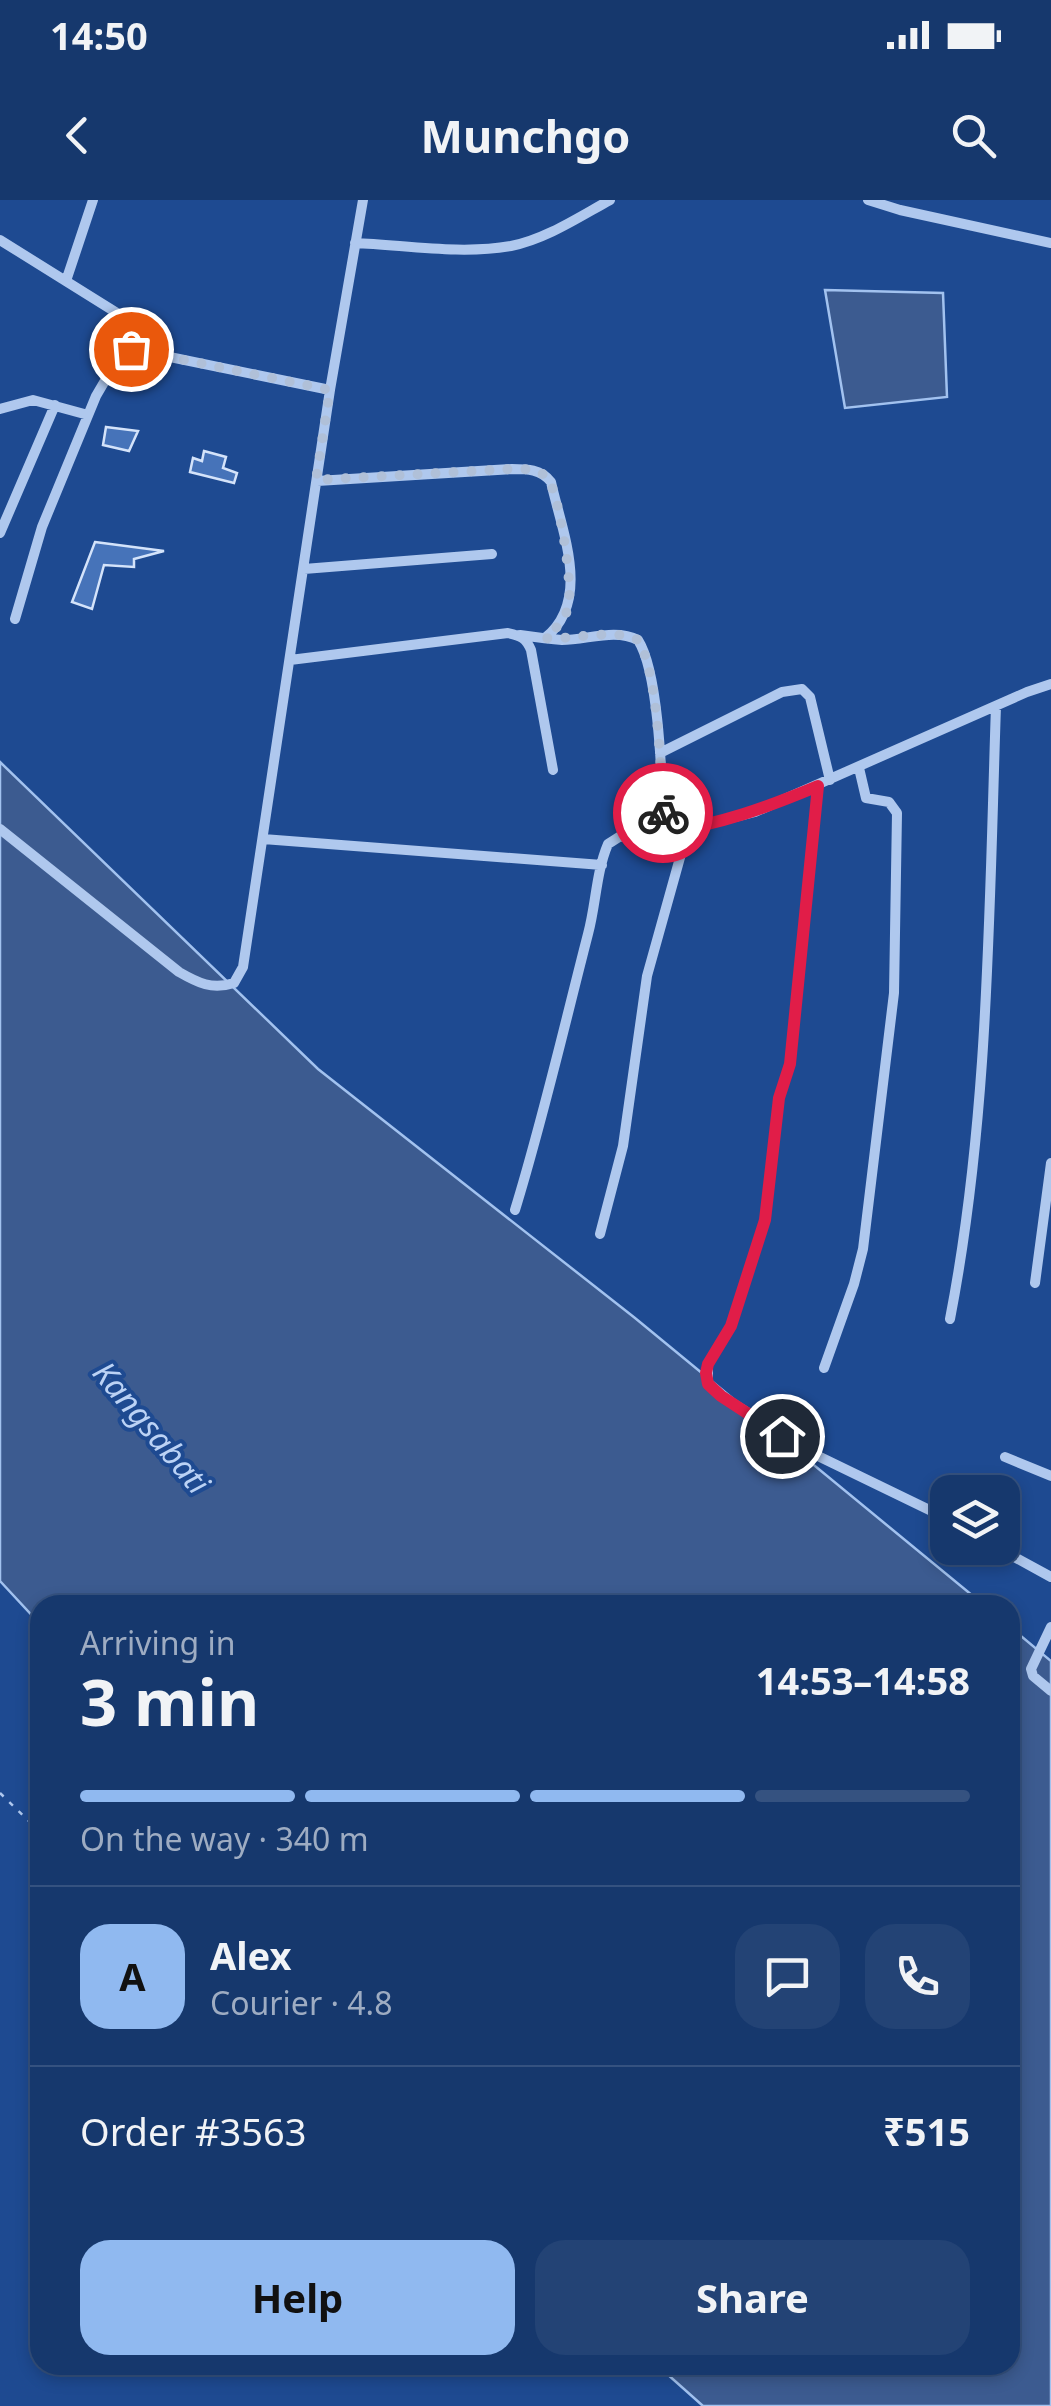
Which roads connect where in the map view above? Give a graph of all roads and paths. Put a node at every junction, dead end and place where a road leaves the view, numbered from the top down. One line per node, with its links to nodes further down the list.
1 (92, 200): 8 (street)
2 (363, 200): 6 (street)
3 (610, 200): 6 (street)
4 (868, 200): 7 (street)
5 (0, 240): 8 (street)
6 (355, 243): 10 (street)
7 (1051, 243)
8 (66, 280): 9 (street)
9 (131, 349): 10 (street); 13 (street)
10 (330, 390): 14 (street)
11 (54, 405): 12 (street); 13 (street); 15 (street)
12 (0, 409)
13 (88, 415): 18 (street)
14 (316, 480): 17 (street); 20 (street)
15 (0, 533)
16 (492, 554): 17 (street)
17 (304, 569): 21 (street)
18 (15, 618)
19 (519, 635): 20 (street); 21 (street); 26 (street)
20 (545, 638): 24 (street)
21 (290, 660): 31 (street)
22 (1051, 684): 23 (street)
23 (996, 706): 25 (street); 37 (street)
24 (660, 754): 27 (street); 30 (street)
25 (859, 768): 27 (street); 38 (street)
26 (553, 770)
27 (824, 783): 29 (street); 41 (street)
28 (0, 829): 31 (street)
29 (688, 829): 30 (street); 35 (street)
30 (664, 832): 32 (street)
31 (263, 839): 32 (street)
32 (602, 865): 34 (street)
33 (1051, 1163): 36 (street)
34 (515, 1210)
35 (600, 1234)
36 (1035, 1284)
37 (950, 1319)
38 (824, 1368)
39 (1005, 1457): 40 (street)
40 (1051, 1476)
41 (930, 1510)
42 (1020, 1560): 43 (street)
43 (1051, 1578)
44 (1051, 1628): 45 (street)
45 (1051, 1691)
46 (0, 1793): 47 (path)
47 (30, 1822)

